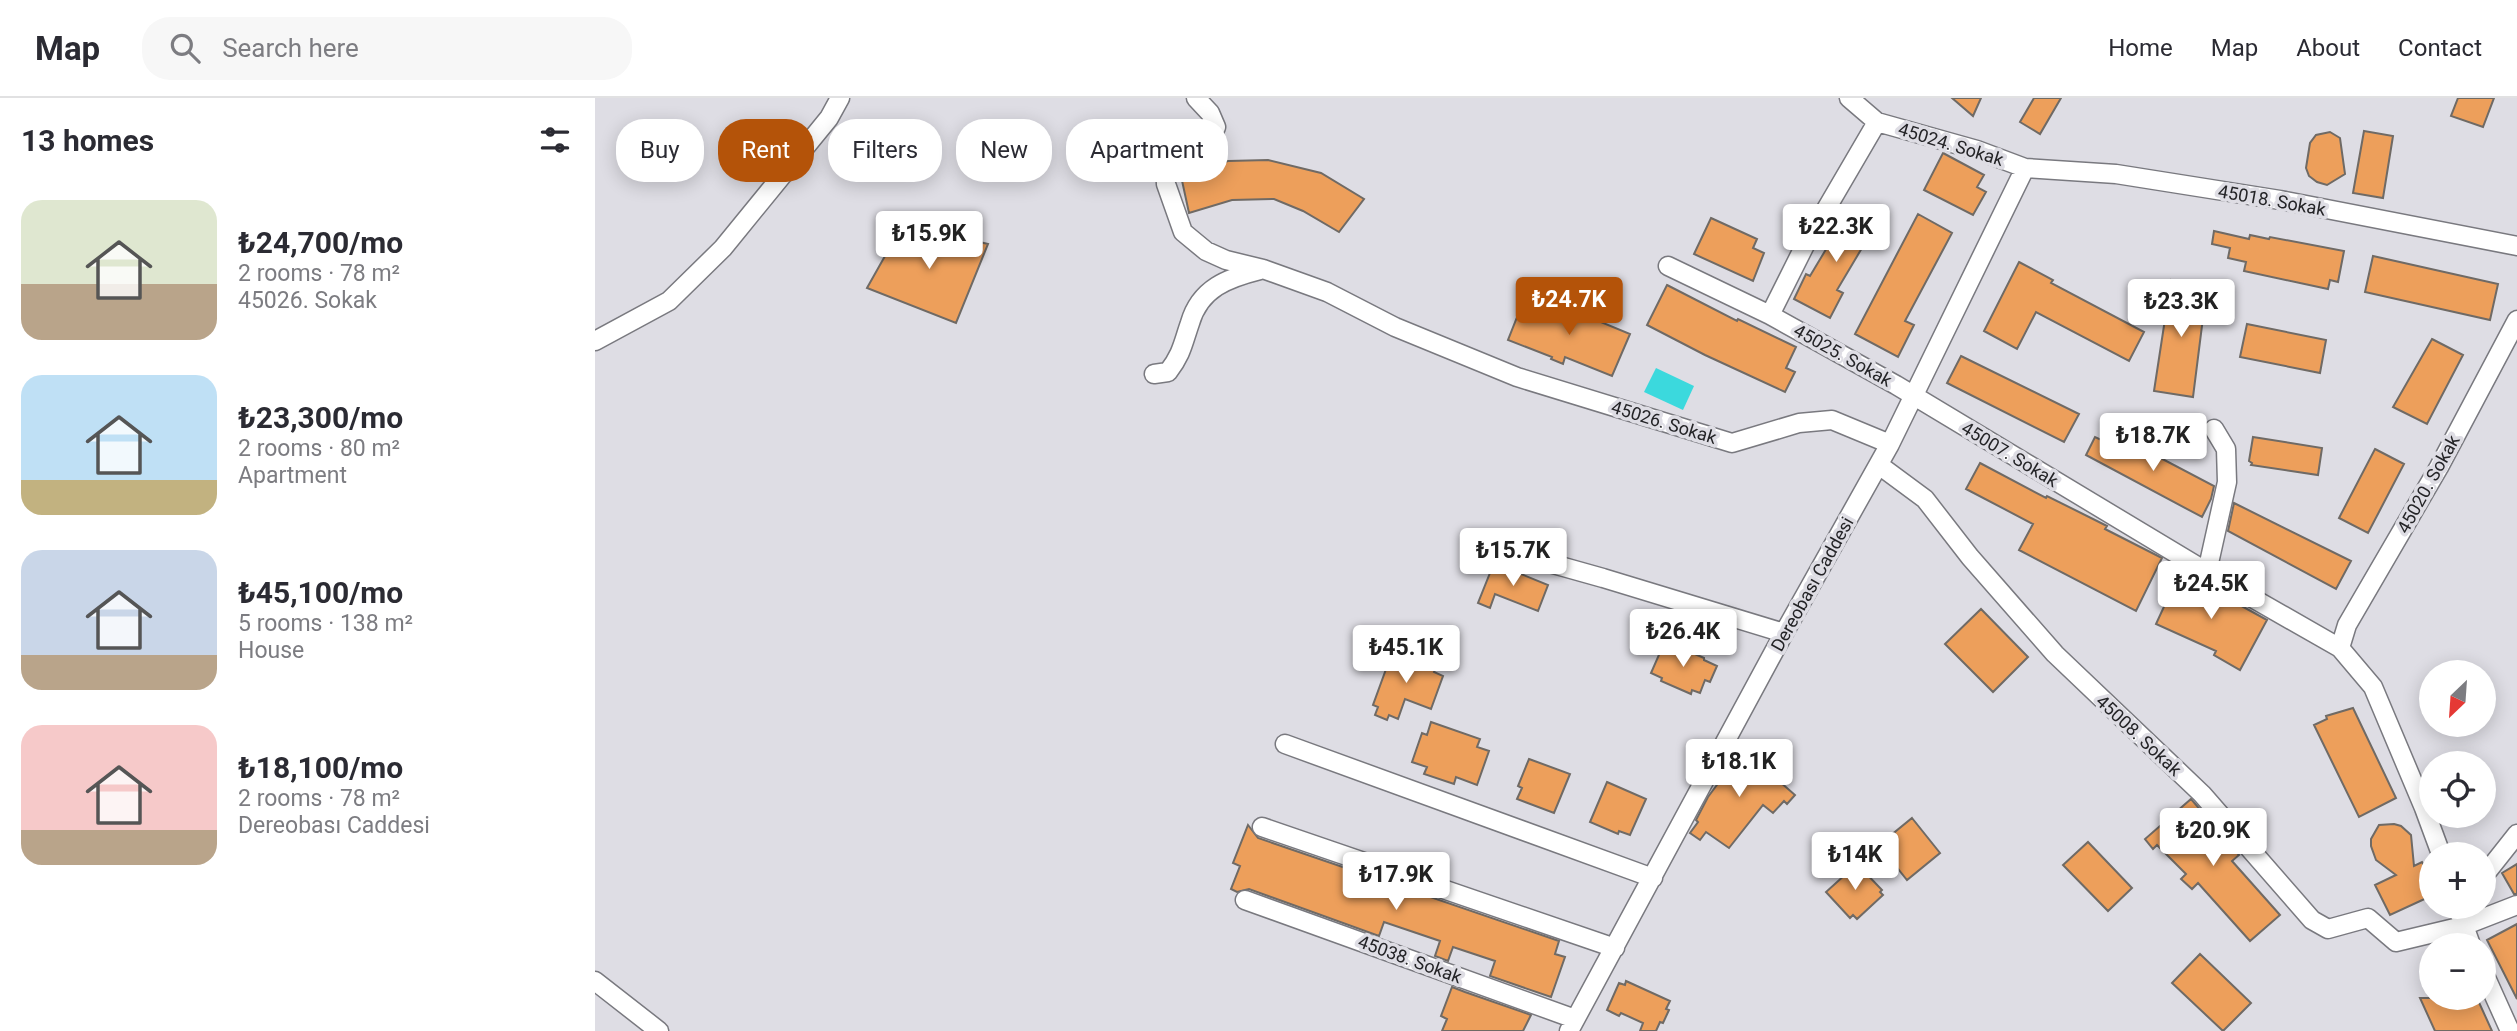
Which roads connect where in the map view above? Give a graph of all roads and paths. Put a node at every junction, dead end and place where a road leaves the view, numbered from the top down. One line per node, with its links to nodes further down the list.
1 (840, 98): 11 (street)
2 (1196, 98): 8 (street, 45026. Sokak)
3 (1849, 98): 4 (street)
4 (1877, 122): 5 (street, 45024. Sokak); 9 (street)
5 (2025, 168): 6 (street, 45018. Sokak); 13 (street, Dereobası Caddesi)
6 (2517, 246)
7 (1668, 266): 9 (street, 45025. Sokak)
8 (1263, 269): 12 (street); 15 (street, 45026. Sokak)
9 (1770, 315): 13 (street, 45025. Sokak)
10 (2517, 320): 20 (street, 45020. Sokak)
11 (595, 341)
12 (1154, 374)
13 (1915, 397): 15 (street, Dereobası Caddesi); 18 (street, 45007. Sokak)
14 (2214, 429): 18 (street)
15 (1890, 444): 16 (street, Dereobası Caddesi)
16 (1879, 465): 19 (street, Dereobası Caddesi); 31 (street, 45008. Sokak)
17 (1517, 554): 19 (street)
18 (2207, 572): 20 (street, 45007. Sokak)
19 (1784, 633): 26 (street, Dereobası Caddesi)
20 (2340, 648): 24 (street, 45007. Sokak)
21 (1285, 744): 26 (street)
22 (1262, 827): 33 (street)
23 (2517, 834): 25 (street)
24 (2437, 842)
25 (2496, 861)
26 (1653, 878): 33 (street, Dereobası Caddesi)
27 (1245, 900): 36 (street, 45038. Sokak)
28 (2517, 905): 31 (street)
29 (2461, 919): 31 (street)
30 (2463, 919): 31 (street)
31 (2463, 926): 32 (street)
32 (2466, 933)
33 (1615, 948): 36 (street, Dereobası Caddesi)
34 (595, 981): 37 (street)
35 (2496, 1000): 38 (street)
36 (1572, 1025)
37 (657, 1030)
38 (2510, 1031)

